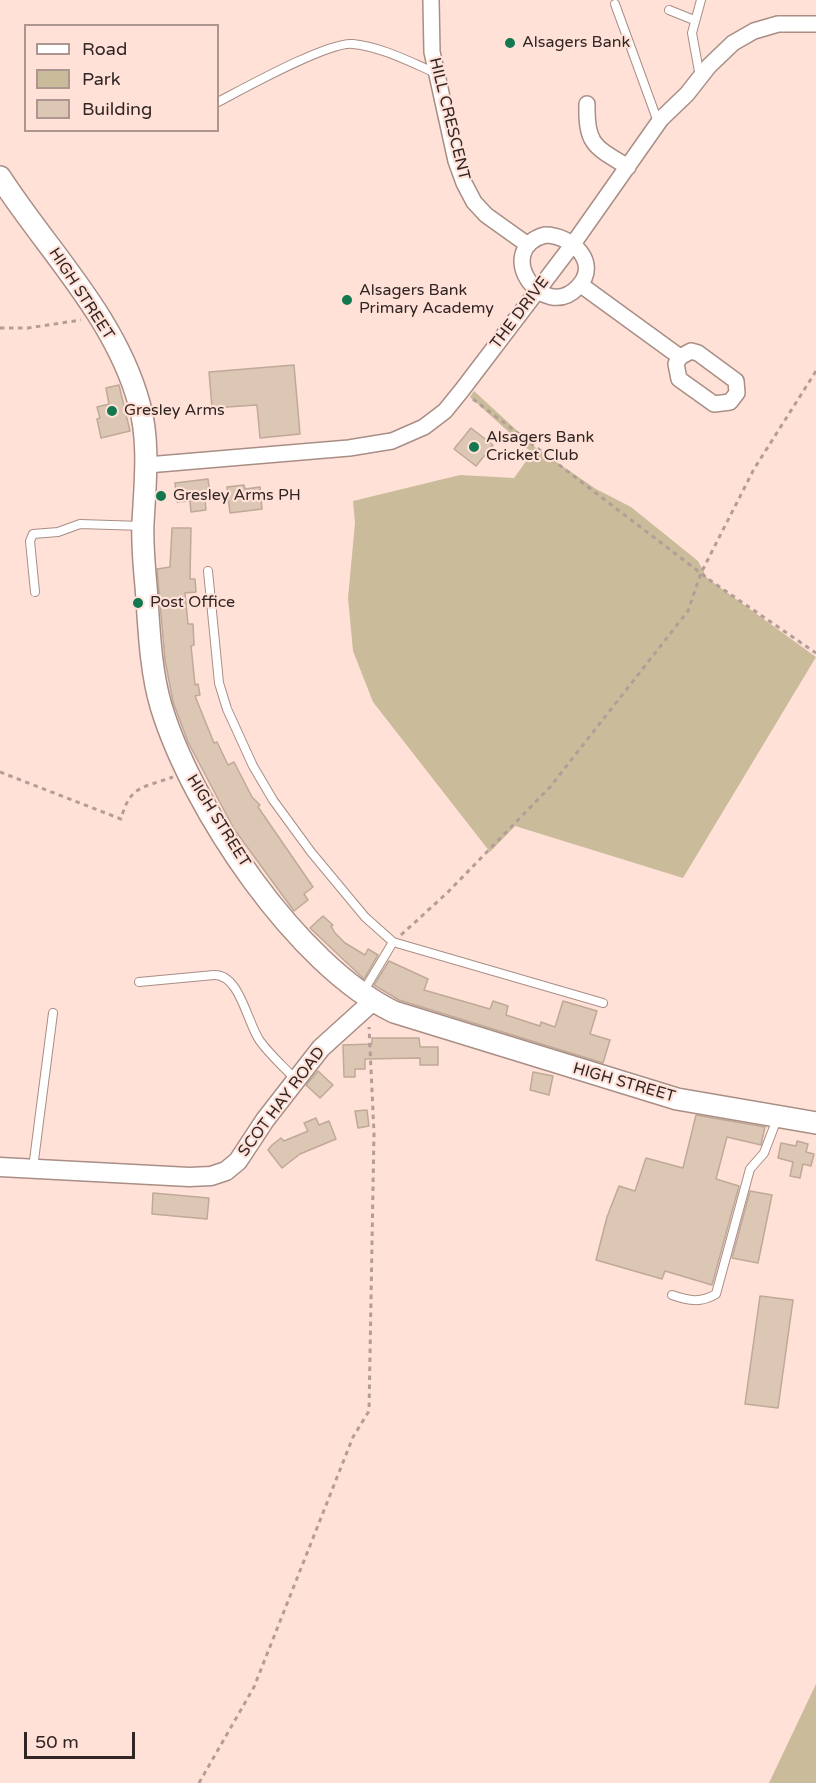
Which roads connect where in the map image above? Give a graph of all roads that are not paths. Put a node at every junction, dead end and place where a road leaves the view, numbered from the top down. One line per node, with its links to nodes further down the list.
1 (431, 0): 7 (street, HILL CRESCENT)
2 (701, 0): 5 (lane)
3 (615, 4): 11 (lane)
4 (669, 10): 5 (lane)
5 (694, 20): 8 (lane)
6 (816, 24): 8 (street, THE DRIVE)
7 (438, 73): 9 (lane); 14 (street, HILL CRESCENT)
8 (700, 77): 11 (street, THE DRIVE)
9 (219, 102)
10 (587, 104): 12 (street)
11 (658, 123): 12 (street, THE DRIVE)
12 (628, 167): 15 (street, THE DRIVE)
13 (0, 177): 19 (main road, HIGH STREET)
14 (528, 244): 15 (street); 17 (street)
15 (573, 244): 16 (street); 17 (street, THE DRIVE)
16 (580, 285): 17 (street); 18 (street)
17 (537, 291): 19 (street, THE DRIVE)
18 (680, 357)
19 (147, 465): 20 (main road, HIGH STREET)
20 (143, 526): 22 (lane); 25 (main road, HIGH STREET)
21 (207, 571): 23 (lane)
22 (35, 592)
23 (393, 942): 25 (lane); 26 (lane)
24 (139, 982): 28 (lane)
25 (367, 998): 28 (street, SCOT HAY ROAD); 29 (main road, HIGH STREET)
26 (603, 1004)
27 (52, 1013): 32 (lane)
28 (296, 1080): 32 (street, SCOT HAY ROAD)
29 (777, 1118): 30 (main road, HIGH STREET); 33 (lane)
30 (816, 1123)
31 (0, 1167): 32 (street, SCOT HAY ROAD)
32 (33, 1168)
33 (672, 1295)

